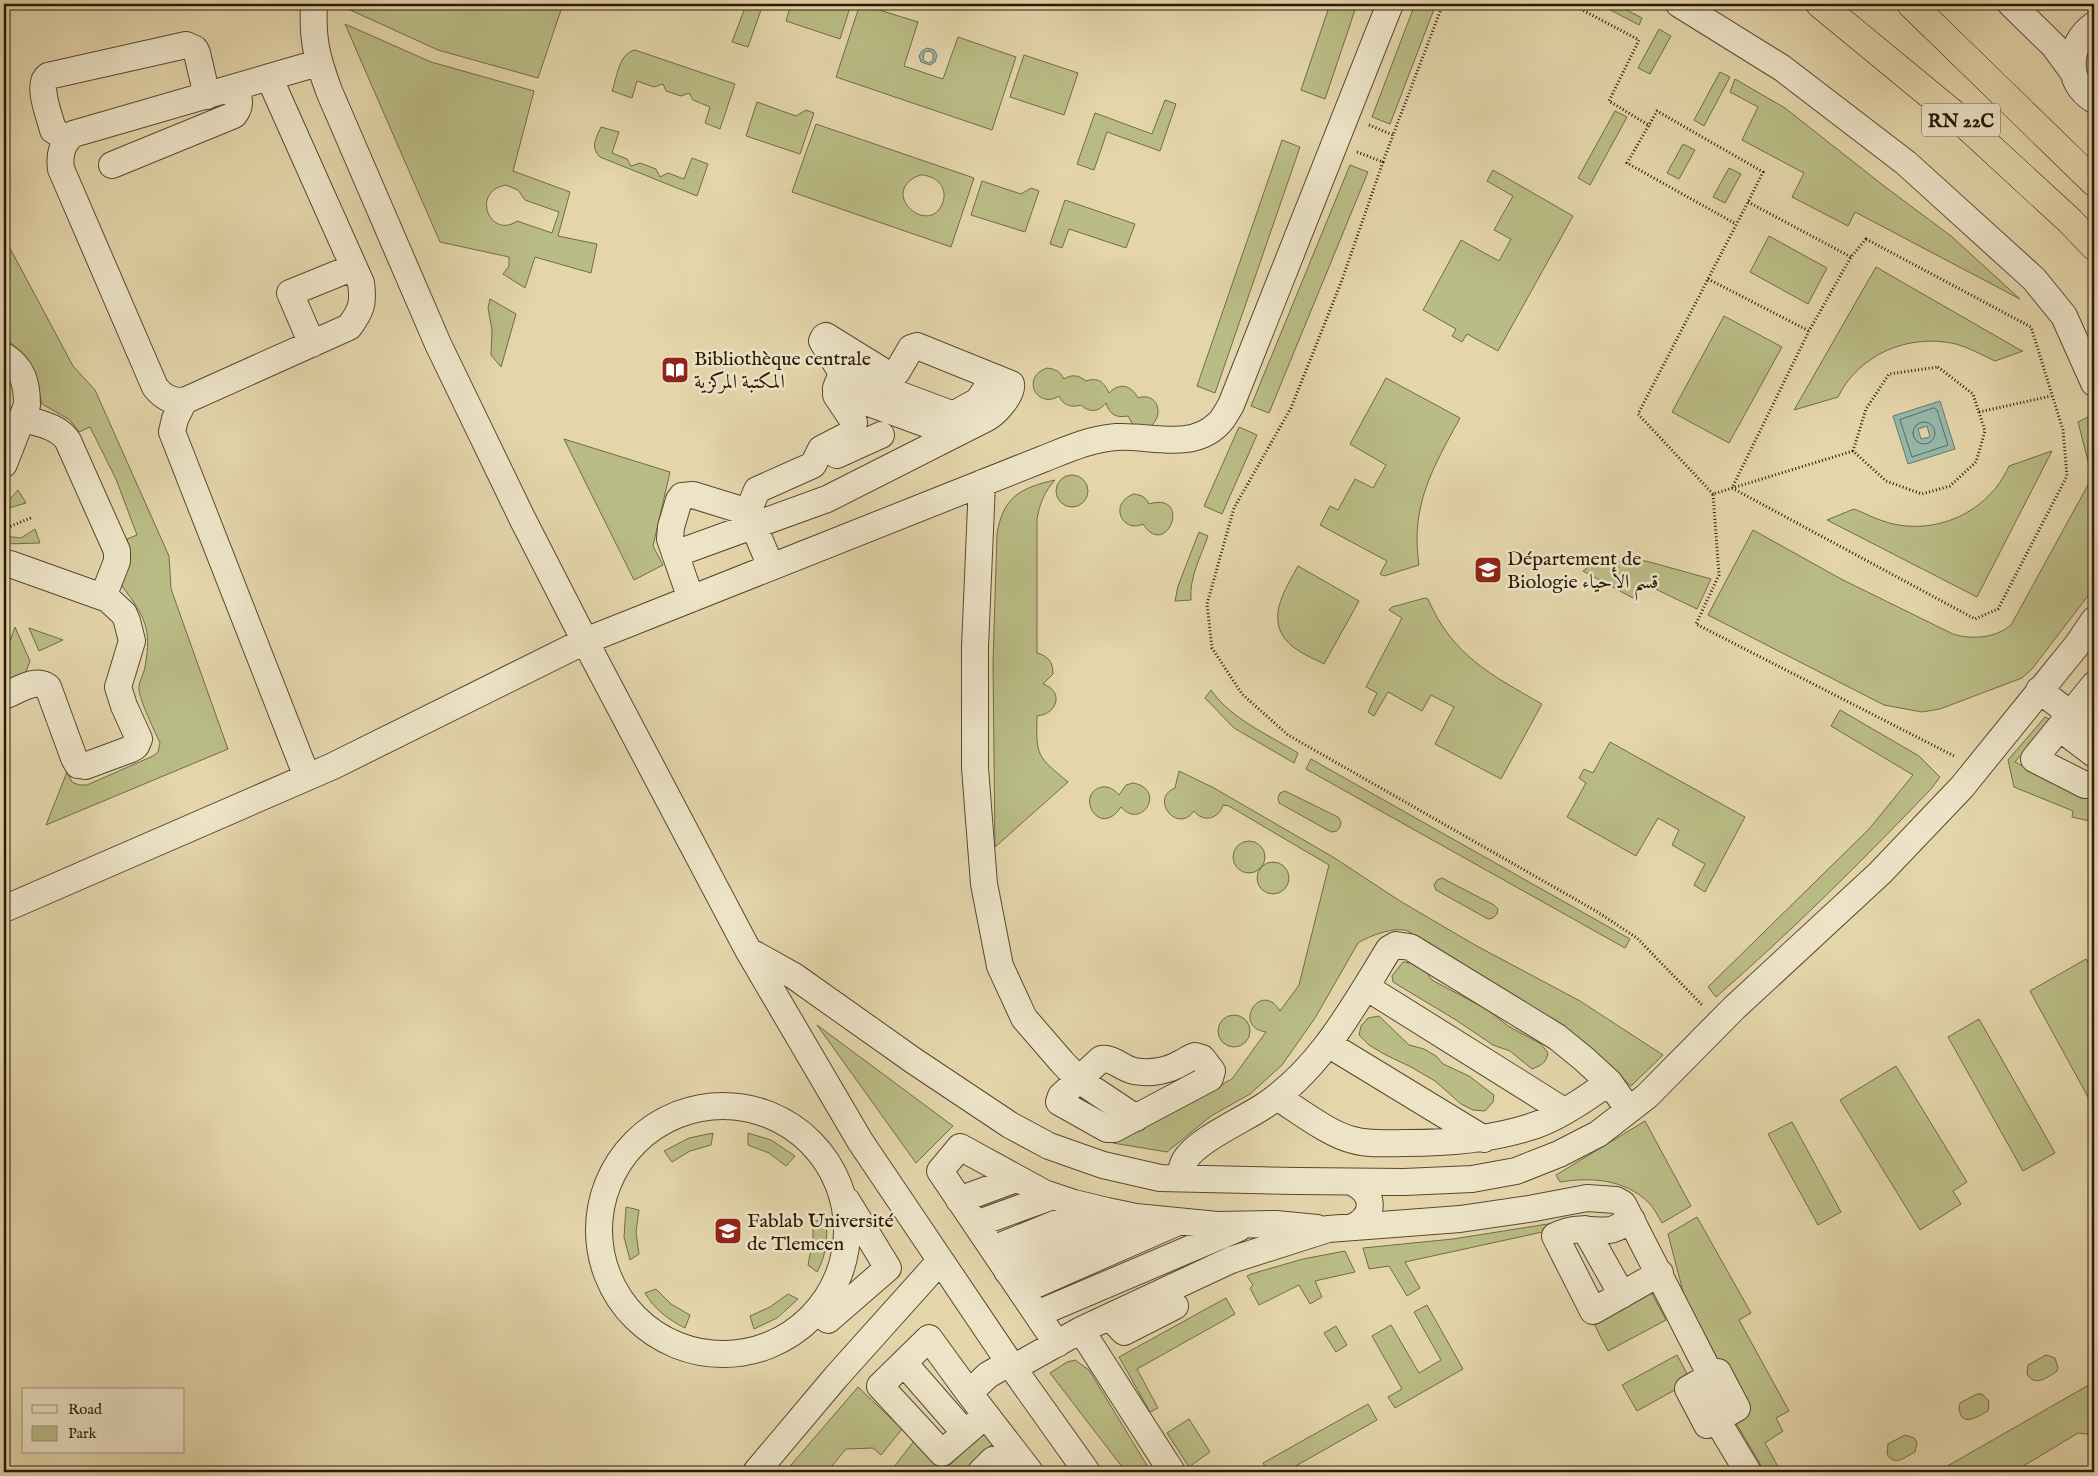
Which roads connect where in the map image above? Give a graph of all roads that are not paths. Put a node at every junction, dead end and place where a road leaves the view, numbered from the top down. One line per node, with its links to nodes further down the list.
1 (314, 4): 9 (street)
2 (1390, 4): 33 (street)
3 (1679, 4): 23 (street)
4 (1820, 4): 18 (highway, RN 22C)
5 (1911, 4): 17 (highway, RN 22C)
6 (2011, 4): 8 (street)
7 (2088, 30): 8 (street); 10 (street)
8 (2054, 46): 10 (street)
9 (318, 63): 11 (street); 41 (street)
10 (2073, 72): 14 (street)
11 (269, 77): 12 (street); 19 (street)
12 (235, 88): 13 (street); 16 (street)
13 (207, 96): 15 (street); 15 (street)
14 (2094, 100)
15 (68, 139): 24 (street)
16 (112, 166)
17 (2094, 182)
18 (2094, 246)
19 (345, 270): 20 (street); 20 (street)
20 (312, 344): 25 (street)
21 (4, 356): 27 (street)
22 (839, 382): 26 (street); 26 (street); 28 (street)
23 (2094, 382)
24 (155, 387): 25 (street); 29 (street)
25 (184, 401): 29 (street)
26 (968, 402): 30 (street); 34 (street)
27 (22, 418): 31 (street); 38 (street)
28 (854, 426): 30 (street); 32 (street)
29 (172, 432): 48 (street)
30 (892, 438): 32 (street); 34 (street)
31 (4, 464)
32 (813, 465): 34 (street)
33 (982, 483): 37 (street); 55 (street)
34 (750, 519): 35 (street); 35 (street); 37 (street)
35 (672, 547): 39 (street)
36 (4, 566): 38 (street)
37 (771, 567): 39 (street)
38 (103, 597): 43 (street)
39 (691, 599): 41 (street)
40 (2094, 620): 42 (street)
41 (585, 641): 48 (street); 51 (street)
42 (2039, 690): 44 (street); 60 (street)
43 (4, 696)
44 (2079, 708): 45 (street); 46 (street); 47 (street); 49 (street)
45 (2094, 732)
46 (2094, 754)
47 (2094, 776)
48 (307, 777): 50 (street)
49 (2094, 784)
50 (4, 909)
51 (748, 950): 64 (street); 65 (street)
52 (1366, 987): 53 (street); 56 (street); 59 (street)
53 (1328, 1044): 57 (street); 63 (street)
54 (1151, 1072): 55 (street); 58 (street); 62 (street)
55 (1079, 1080): 58 (street); 61 (street)
56 (1609, 1082): 59 (street); 60 (street)
57 (1277, 1097): 63 (street); 67 (street)
58 (1108, 1100): 61 (street); 62 (street)
59 (1564, 1110): 63 (street)
60 (1630, 1110): 70 (street)
61 (1085, 1117): 62 (street); 65 (street)
62 (1136, 1118)
63 (1484, 1139)
64 (860, 1141): 66 (street); 83 (street)
65 (1049, 1146): 67 (street)
66 (826, 1162): 71 (street); 87 (street)
67 (1179, 1178): 69 (street)
68 (1016, 1179): 72 (street); 72 (street); 73 (street)
69 (1352, 1182): 70 (street); 78 (street)
70 (1390, 1182): 78 (street)
71 (840, 1189): 87 (street); 87 (street)
72 (953, 1191): 79 (street)
73 (1053, 1196): 74 (street); 79 (street)
74 (1094, 1208): 75 (street); 82 (street)
75 (1136, 1217): 76 (street); 85 (street)
76 (1181, 1220): 80 (street); 85 (street)
77 (1632, 1220): 78 (street); 81 (street); 84 (street)
78 (1358, 1222): 80 (street); 89 (street)
79 (976, 1224): 82 (street)
80 (1249, 1224): 88 (street)
81 (1585, 1229): 86 (street); 86 (street)
82 (992, 1249): 85 (street)
83 (940, 1261): 91 (street); 94 (street)
84 (1660, 1273): 86 (street); 99 (street)
85 (1014, 1281): 88 (street)
86 (1621, 1295)
87 (817, 1311)
88 (1037, 1314): 90 (street)
89 (1082, 1330): 90 (street); 98 (street)
90 (1057, 1344): 91 (street)
91 (1011, 1366): 92 (street); 97 (street)
92 (969, 1393): 93 (street); 93 (street)
93 (986, 1415): 96 (street)
94 (756, 1472)
95 (981, 1472): 96 (street)
96 (1023, 1472)
97 (1087, 1472)
98 (1172, 1472)
99 (1748, 1472)

